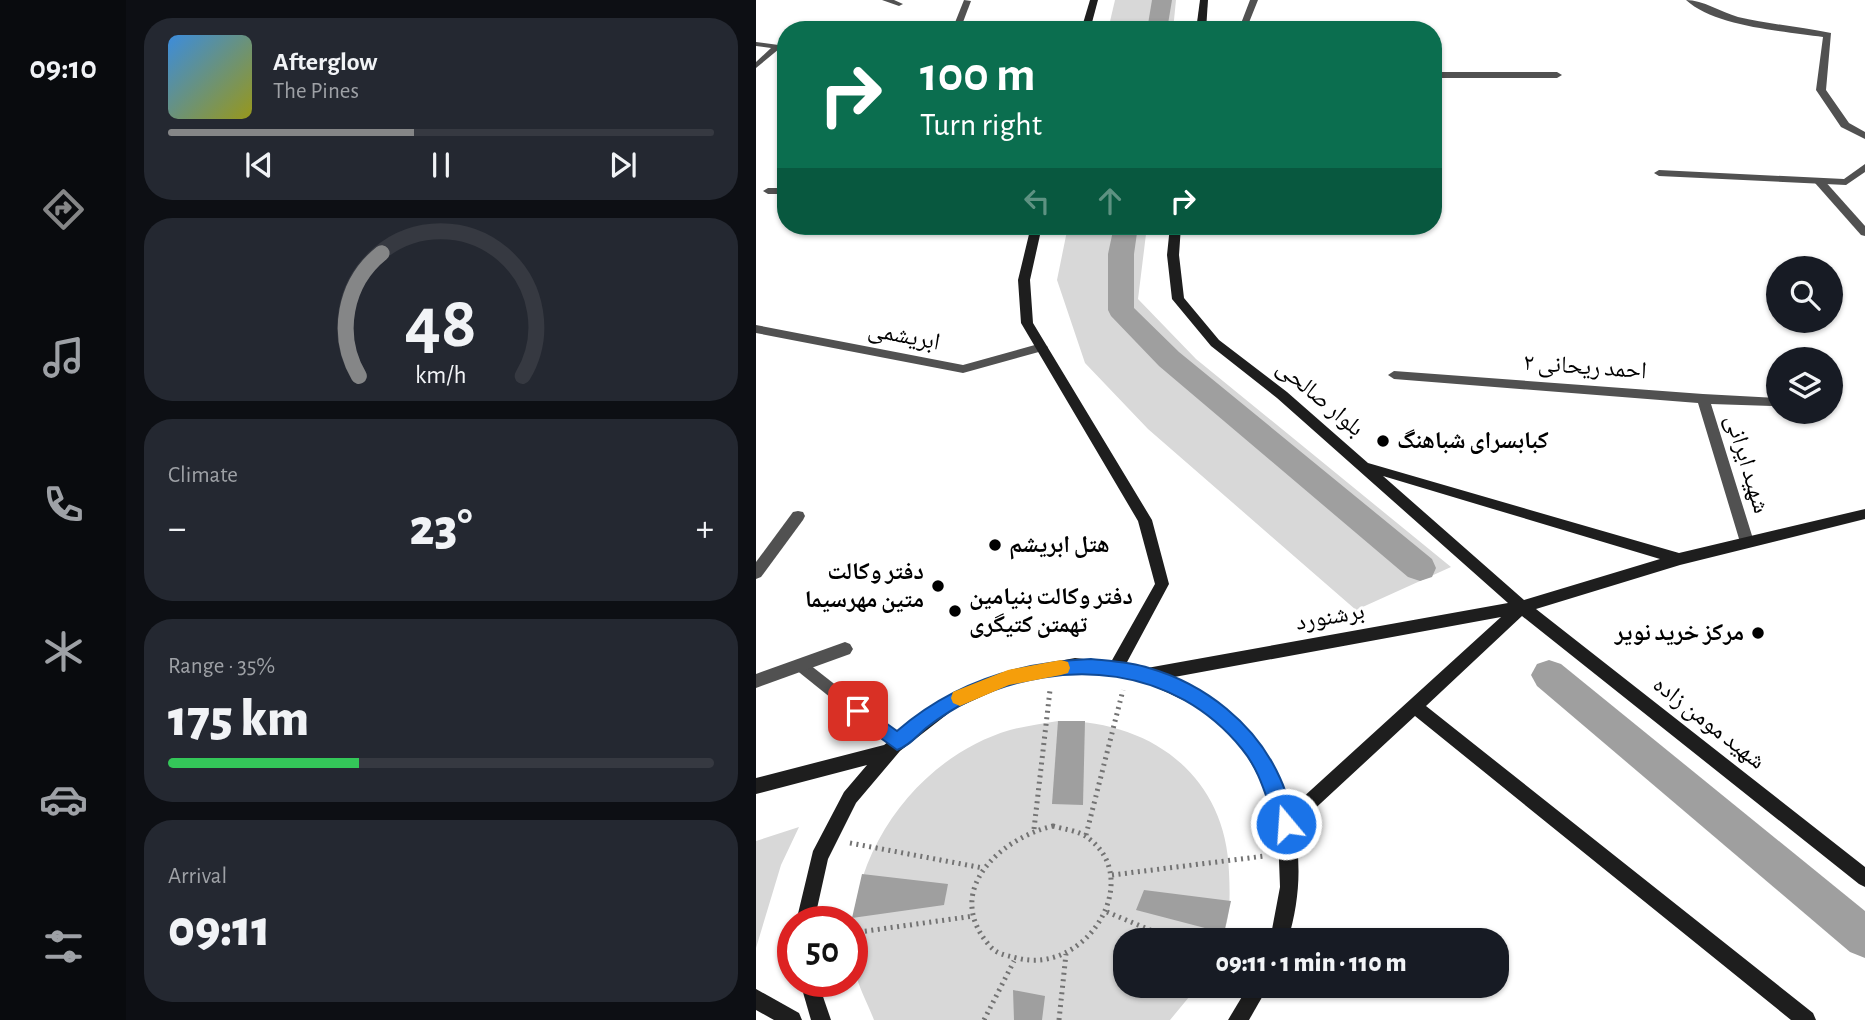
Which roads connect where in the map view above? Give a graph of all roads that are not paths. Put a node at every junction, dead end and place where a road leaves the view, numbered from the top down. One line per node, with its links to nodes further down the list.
1 (886, 0): 7 (lane)
2 (1094, 0): 9 (street)
3 (1205, 0): 10 (street)
4 (1254, 0): 11 (lane)
5 (1690, 0): 18 (street)
6 (967, 1): 8 (lane)
7 (899, 4)
8 (959, 21)
9 (1088, 21)
10 (1202, 21)
11 (1246, 21)
12 (756, 44): 13 (lane)
13 (777, 47)
14 (777, 50): 15 (lane)
15 (756, 66)
16 (1442, 75): 17 (street)
17 (1557, 75)
18 (1865, 136)
19 (1865, 167): 21 (lane)
20 (1659, 173): 21 (lane)
21 (1819, 181): 24 (street)
22 (768, 191): 23 (lane)
23 (777, 191)
24 (1865, 233)
25 (1034, 235): 28 (street)
26 (1174, 235): 32 (street, بلوار صالحی)
27 (756, 330): 28 (street, ابریشمی)
28 (1042, 347): 41 (street)
29 (1394, 375): 30 (street, احمد ریحانی ۲)
30 (1703, 400): 31 (street, احمد ریحانی ۲); 35 (street, شهید ایرانی)
31 (1766, 401)
32 (1364, 466): 36 (street); 38 (street, بلوار صالحی)
33 (1865, 514): 35 (street, برشنورد)
34 (798, 516): 37 (street)
35 (1747, 542): 36 (street, برشنورد)
36 (1680, 559): 38 (street, برشنورد)
37 (756, 573)
38 (1522, 607): 42 (street, برشنورد); 44 (street, برشنورد); 48 (street, شهید مومن زاده)
39 (845, 649): 40 (street)
40 (800, 665): 43 (street); 45 (lane)
41 (1121, 669): 42 (street); 45 (street)
42 (1147, 675): 47 (street)
43 (756, 681)
44 (1413, 705): 47 (street, برشنورد); 57 (street)
45 (891, 748): 46 (street); 49 (street)
46 (756, 786)
47 (1286, 824): 50 (street)
48 (1865, 878)
49 (809, 906)
50 (1282, 928)
51 (814, 997): 56 (street)
52 (1252, 998): 54 (street)
53 (756, 999): 55 (street)
54 (1242, 1016)
55 (792, 1020)
56 (821, 1020)
57 (1806, 1020)

